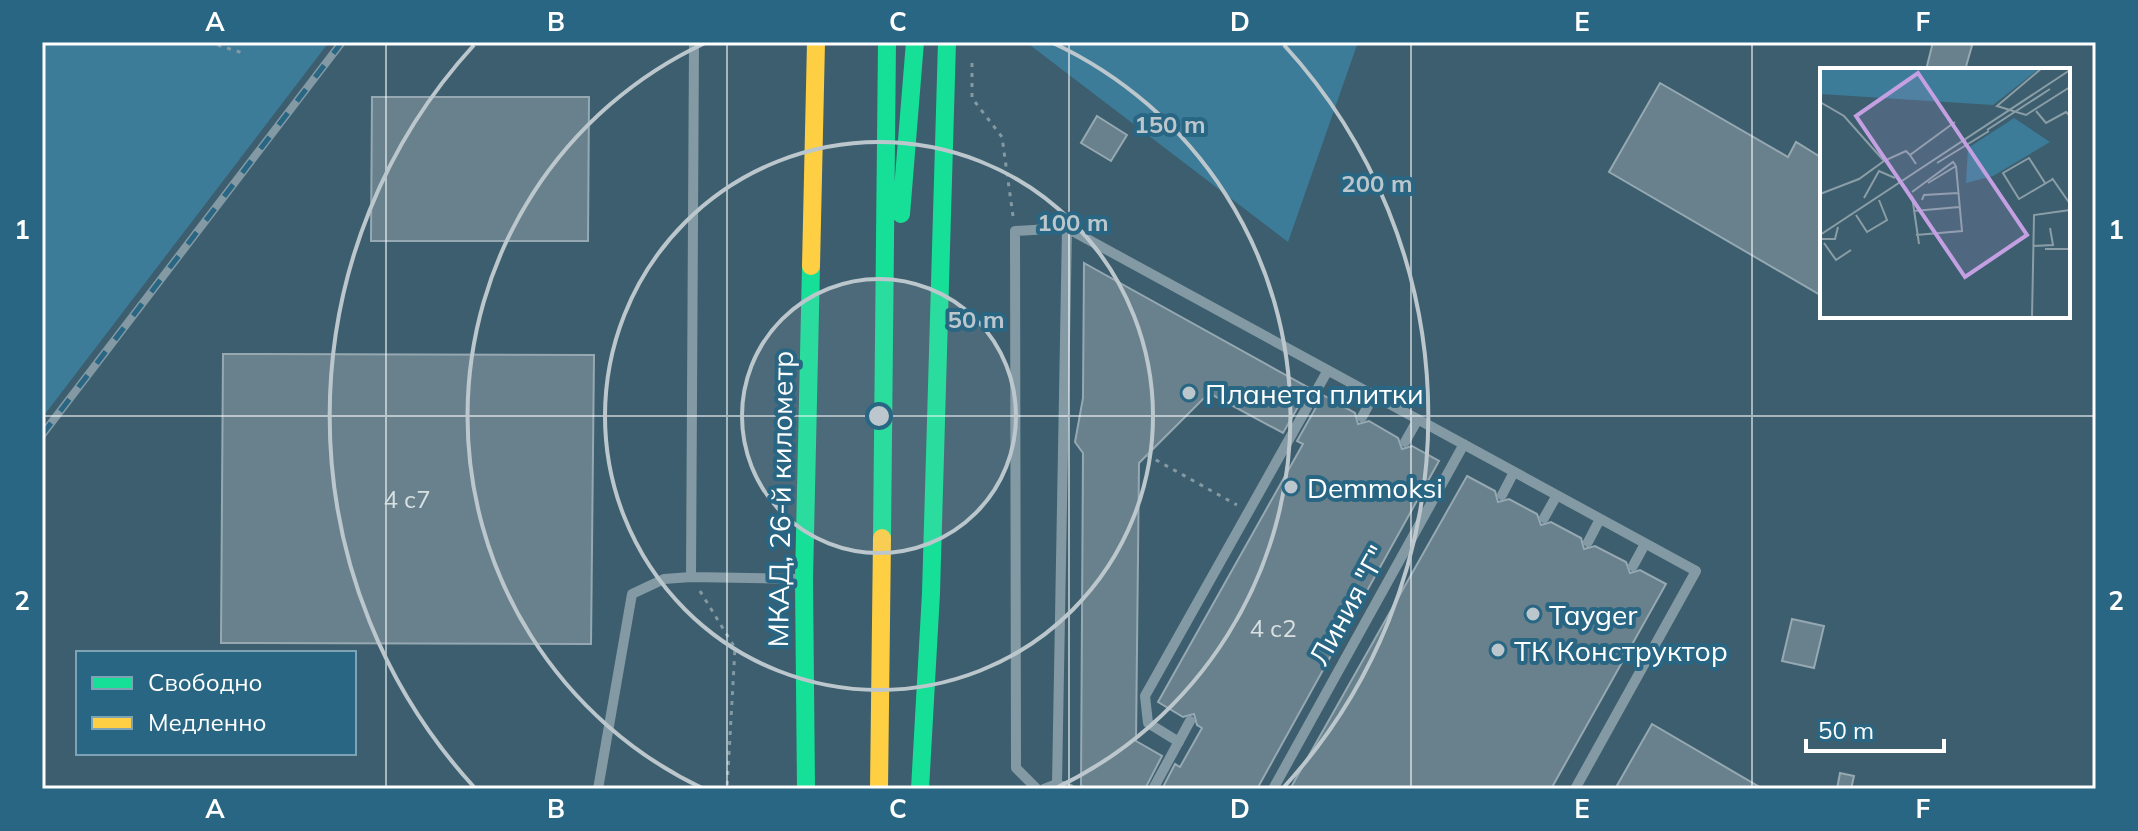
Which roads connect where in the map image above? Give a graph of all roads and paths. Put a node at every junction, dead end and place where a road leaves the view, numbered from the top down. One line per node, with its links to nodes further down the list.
1 (208, 42): 7 (path)
2 (694, 42): 28 (lane)
3 (816, 42): 29 (main road, МКАД, 26-й километр)
4 (887, 42): 15 (main road)
5 (915, 42): 15 (main road)
6 (947, 42): 37 (main road)
7 (243, 53)
8 (972, 56): 10 (path)
9 (1067, 228): 10 (lane); 11 (lane); 32 (lane)
10 (1015, 231): 38 (lane)
11 (1328, 370): 12 (lane); 22 (lane)
12 (1374, 395): 13 (lane); 14 (lane)
13 (1362, 417)
14 (1418, 419): 16 (lane); 17 (lane)
15 (883, 429): 36 (main road)
16 (1405, 442)
17 (1464, 444): 19 (lane); 42 (lane, Линия "Г")
18 (1147, 455): 22 (path)
19 (1514, 472): 20 (lane); 21 (lane)
20 (1502, 495)
21 (1557, 495): 23 (lane); 24 (lane)
22 (1248, 511): 31 (lane)
23 (1544, 518)
24 (1600, 519): 25 (lane); 26 (lane)
25 (1588, 542)
26 (1645, 544): 27 (lane); 43 (lane)
27 (1633, 566)
28 (691, 577): 29 (lane); 33 (lane); 34 (path)
29 (804, 579): 35 (main road, МКАД, 26-й километр)
30 (1190, 721): 31 (lane)
31 (1179, 742): 41 (lane)
32 (1057, 784): 39 (lane); 40 (lane)
33 (598, 789)
34 (727, 789)
35 (806, 789)
36 (879, 789)
37 (920, 789)
38 (1037, 789)
39 (1044, 789)
40 (1070, 789)
41 (1153, 789)
42 (1273, 789)
43 (1575, 789)

